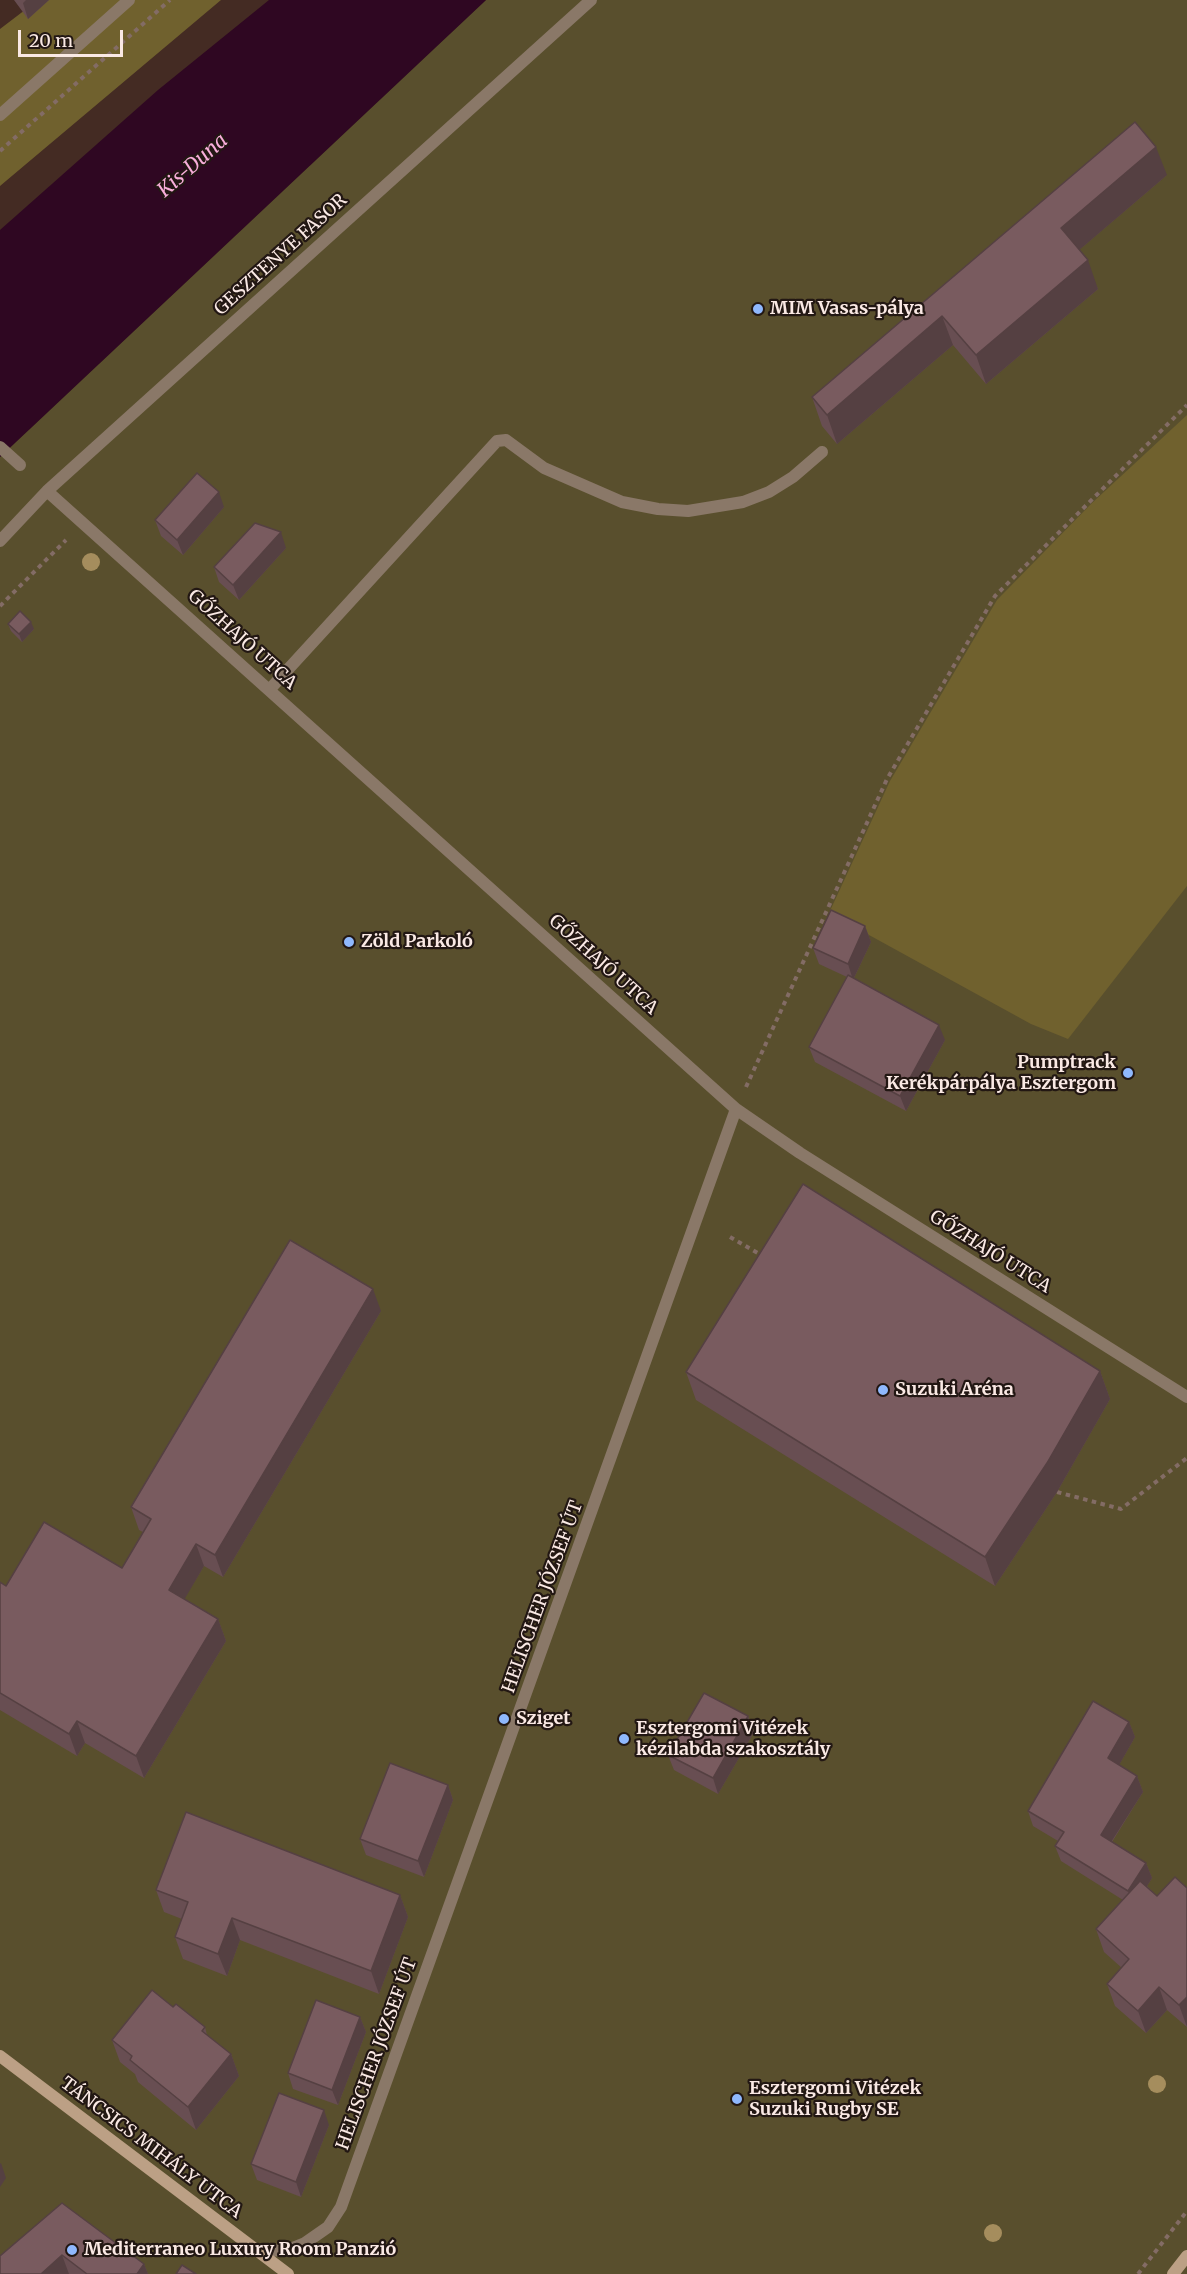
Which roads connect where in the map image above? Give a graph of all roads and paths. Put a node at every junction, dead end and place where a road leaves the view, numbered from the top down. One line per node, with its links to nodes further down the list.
1 (129, 0): 4 (street)
2 (170, 0): 5 (path)
3 (591, 0): 10 (street, GESZTENYE FASOR)
4 (0, 115)
5 (0, 151)
6 (1187, 405): 15 (path)
7 (0, 447): 9 (street)
8 (822, 452): 14 (street)
9 (20, 465)
10 (47, 491): 11 (street, GŐZHAJÓ UTCA); 12 (street, GESZTENYE FASOR)
11 (83, 522): 13 (path); 14 (street, GŐZHAJÓ UTCA)
12 (0, 541)
13 (0, 606)
14 (270, 689): 15 (street, GŐZHAJÓ UTCA)
15 (736, 1109): 18 (street, GŐZHAJÓ UTCA); 23 (street, HELISCHER JÓZSEF ÚT)
16 (730, 1237): 17 (path)
17 (764, 1257)
18 (1187, 1397)
19 (1187, 1458): 20 (path)
20 (1058, 1492)
21 (0, 2056): 23 (street, TÁNCSICS MIHÁLY UTCA)
22 (1187, 2211): 26 (path)
23 (260, 2252): 25 (street, TÁNCSICS MIHÁLY UTCA)
24 (1187, 2256): 27 (street)
25 (284, 2272)
26 (1138, 2274)
27 (1173, 2274)

